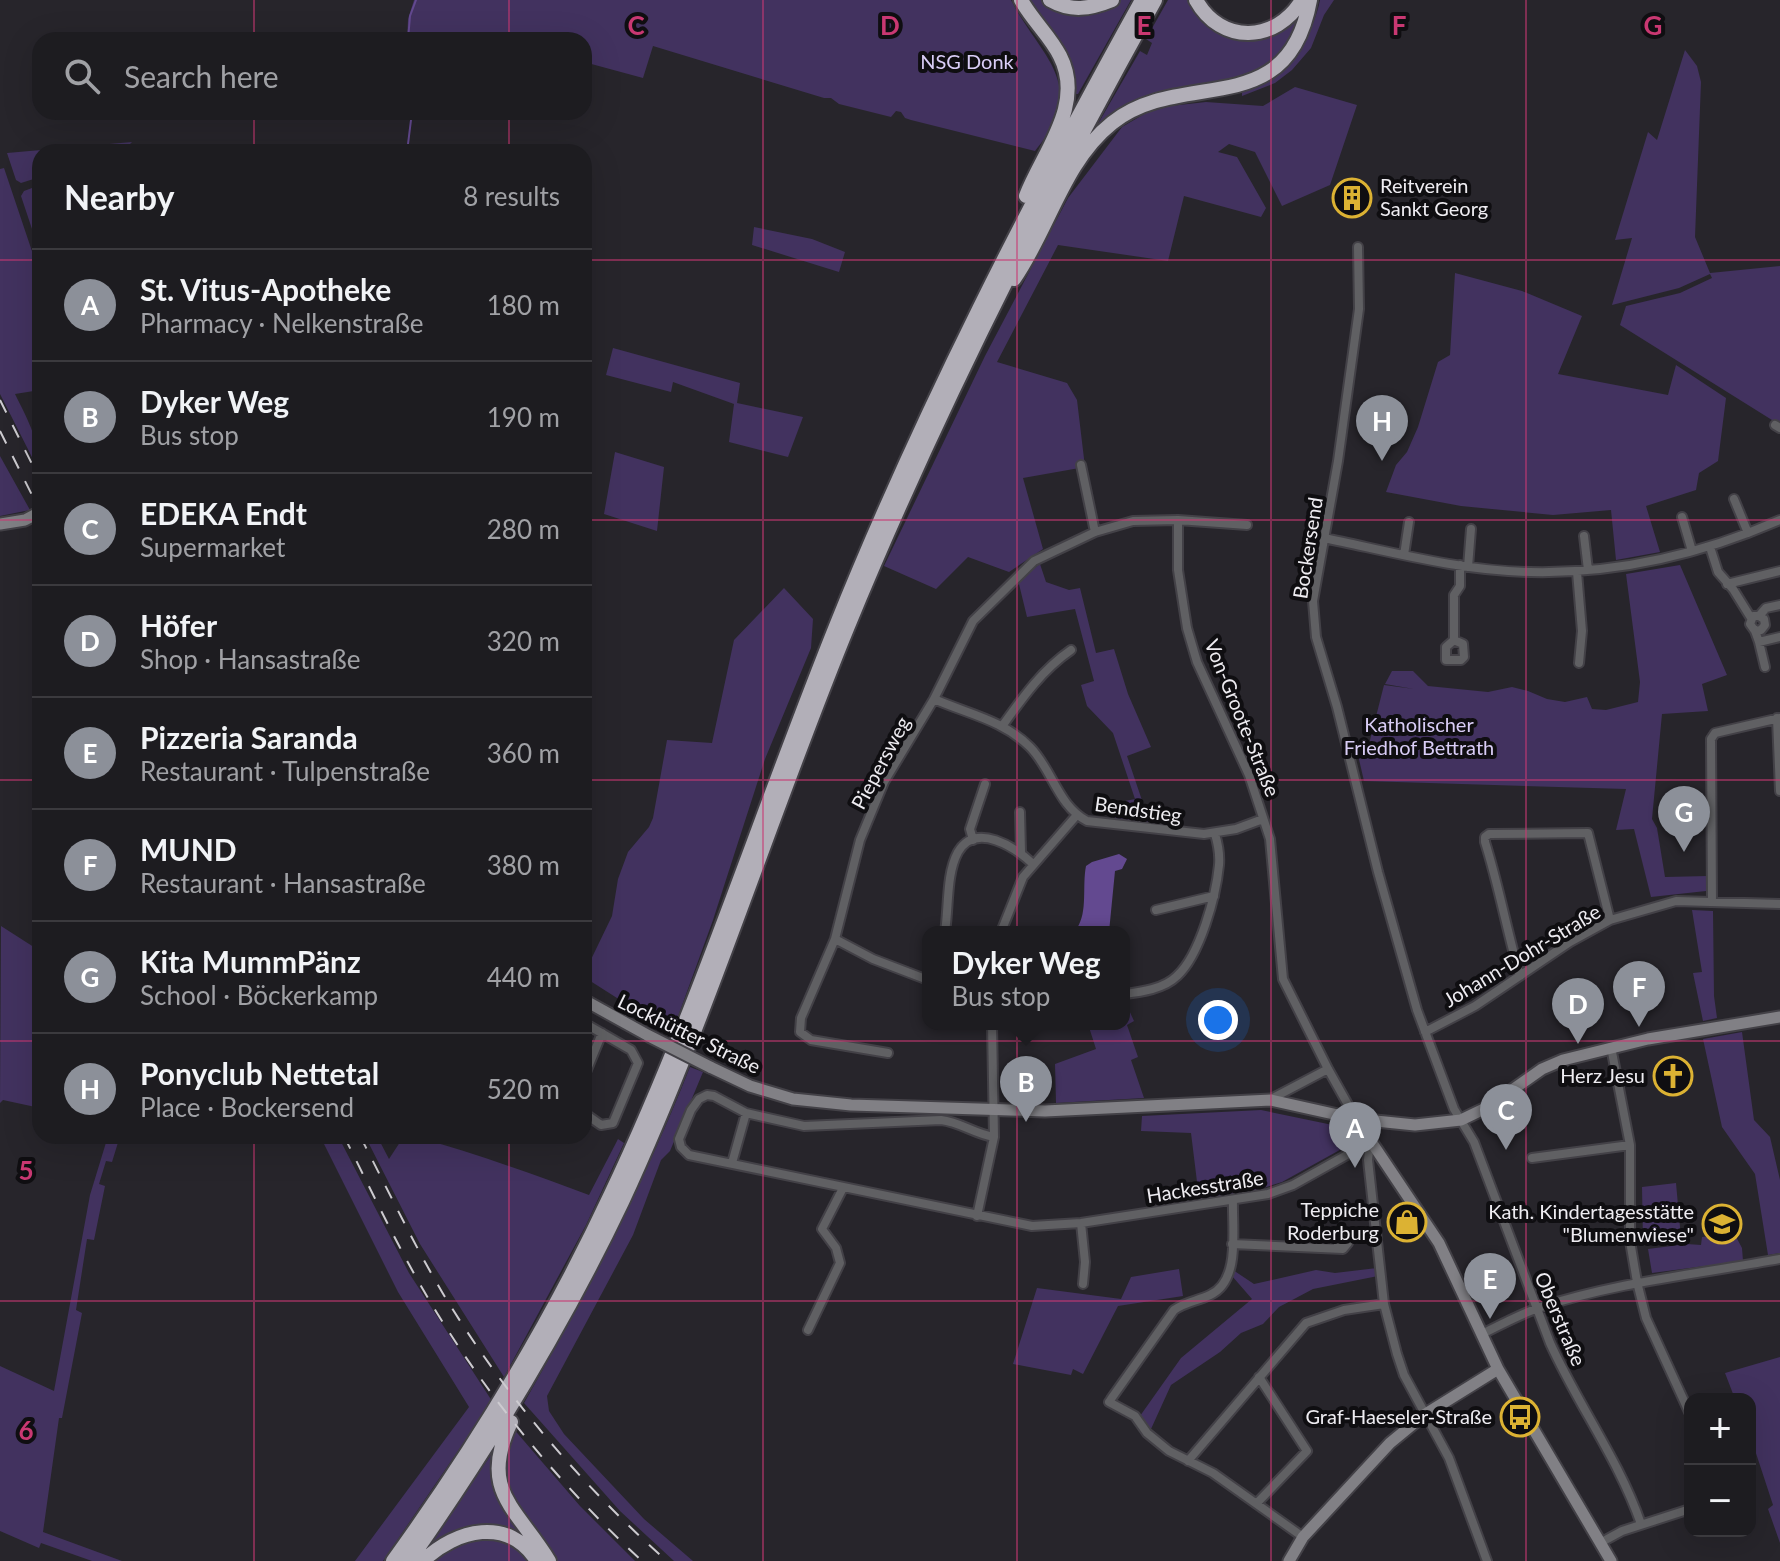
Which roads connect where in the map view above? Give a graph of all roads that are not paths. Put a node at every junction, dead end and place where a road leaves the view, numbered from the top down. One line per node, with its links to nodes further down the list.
1 (1021, 0): 10 (highway)
2 (1050, 0): 3 (highway)
3 (1112, 0)
4 (1142, 0): 10 (highway)
5 (1155, 0): 11 (highway)
6 (1196, 0): 7 (highway)
7 (1302, 0)
8 (1310, 0): 11 (highway)
9 (1358, 247): 25 (street, Bockersend)
10 (1004, 255): 112 (highway)
11 (986, 318): 101 (highway)
12 (1081, 465): 22 (street)
13 (1734, 499): 23 (street)
14 (32, 515): 19 (street)
15 (1682, 517): 27 (street)
16 (1178, 520): 20 (street, Piepersweg); 22 (street, Piepersweg); 49 (street, Von-Groote-Straße)
17 (1780, 520): 23 (street)
18 (1409, 522): 28 (street)
19 (0, 524)
20 (1247, 525)
21 (1471, 529): 29 (street)
22 (1095, 532): 42 (street, Piepersweg)
23 (1748, 533): 26 (street)
24 (1584, 536): 30 (street)
25 (1324, 538): 28 (street); 69 (street, Bockersend)
26 (1710, 547): 27 (street); 33 (street)
27 (1692, 551): 30 (street)
28 (1404, 555): 29 (street)
29 (1464, 566): 32 (street); 37 (street)
30 (1588, 570): 32 (street)
31 (1780, 571): 33 (street)
32 (1577, 572): 40 (street)
33 (1727, 584): 35 (street)
34 (1780, 605): 35 (street)
35 (1755, 617): 38 (street)
36 (1780, 637): 38 (street)
37 (1454, 640)
38 (1759, 642): 41 (street)
39 (1071, 650): 44 (street)
40 (1579, 663)
41 (1765, 667)
42 (934, 699): 44 (street, Bendstieg); 61 (street, Piepersweg)
43 (1778, 718): 46 (street); 55 (street)
44 (1003, 725): 48 (street, Bendstieg)
45 (985, 784): 51 (street)
46 (1780, 791)
47 (1020, 812): 52 (street)
48 (1076, 816): 50 (street, Bendstieg); 53 (street)
49 (1263, 819): 50 (street, Bendstieg); 74 (street, Von-Groote-Straße)
50 (1215, 834): 54 (street)
51 (973, 840): 52 (street); 59 (street)
52 (1021, 852): 53 (street)
53 (1033, 864): 60 (street)
54 (1214, 896): 57 (street); 64 (street)
55 (1712, 902): 56 (street, Johann-Dohr-Straße); 58 (street, Johann-Dohr-Straße)
56 (1780, 904)
57 (1156, 910)
58 (1610, 920): 62 (street, Johann-Dohr-Straße); 62 (street)
59 (946, 926)
60 (1003, 926)
61 (835, 939): 63 (street); 72 (street, Piepersweg)
62 (1520, 976): 69 (street, Johann-Dohr-Straße)
63 (922, 978)
64 (1130, 993)
65 (592, 1004): 76 (street, Lockhütter Straße, bridge)
66 (1780, 1017): 71 (street)
67 (592, 1027): 70 (street)
68 (992, 1030): 77 (street)
69 (1425, 1032): 81 (street, Bockersend)
70 (602, 1033): 73 (street); 79 (street)
71 (1611, 1047): 81 (street); 85 (street)
72 (888, 1053)
73 (592, 1057)
74 (1328, 1069): 75 (street, Lockhütter Straße); 80 (street, Von-Groote-Straße)
75 (1271, 1100): 77 (street, Lockhütter Straße); 80 (street, Lockhütter Straße)
76 (971, 1109): 77 (street, Lockhütter Straße); 82 (street)
77 (995, 1110): 83 (street)
78 (746, 1113): 82 (street); 87 (street); 87 (street, Hackesstraße)
79 (592, 1119)
80 (1356, 1119): 81 (street, Lockhütter Straße); 84 (street, Von-Groote-Straße)
81 (1461, 1120): 98 (street, Oberstraße)
82 (974, 1130): 83 (street)
83 (994, 1137): 90 (street)
84 (1370, 1142): 89 (street, Hackesstraße); 97 (street); 100 (street, Von-Groote-Straße)
85 (1630, 1145): 86 (street); 95 (street)
86 (1532, 1158)
87 (732, 1163): 88 (street, Hackesstraße)
88 (843, 1188): 90 (street, Hackesstraße); 99 (street)
89 (1233, 1200): 91 (street, Hackesstraße); 92 (street)
90 (977, 1216): 91 (street, Hackesstraße)
91 (1081, 1223): 96 (street)
92 (1232, 1244): 93 (street); 106 (street)
93 (1338, 1247)
94 (1780, 1259): 95 (street)
95 (1637, 1282): 98 (street); 104 (street)
96 (1083, 1284)
97 (1382, 1307): 103 (street); 105 (street)
98 (1537, 1309): 100 (street); 109 (street, Oberstraße)
99 (808, 1330)
100 (1482, 1334): 102 (street, Von-Groote-Straße)
101 (541, 1357): 113 (highway); 116 (highway)
102 (1498, 1369): 105 (street); 111 (street, Von-Groote-Straße)
103 (1259, 1377): 106 (street); 107 (street)
104 (1684, 1401)
105 (1424, 1415): 110 (street); 118 (street)
106 (1188, 1461): 107 (street)
107 (1257, 1503): 110 (street)
108 (1684, 1511): 109 (street)
109 (1641, 1524): 111 (street)
110 (1303, 1537): 117 (street)
111 (1600, 1543): 119 (street, Von-Groote-Straße)
112 (393, 1561)
113 (409, 1561)
114 (423, 1561): 115 (highway)
115 (537, 1561)
116 (549, 1561)
117 (1289, 1561)
118 (1487, 1561)
119 (1611, 1561)

